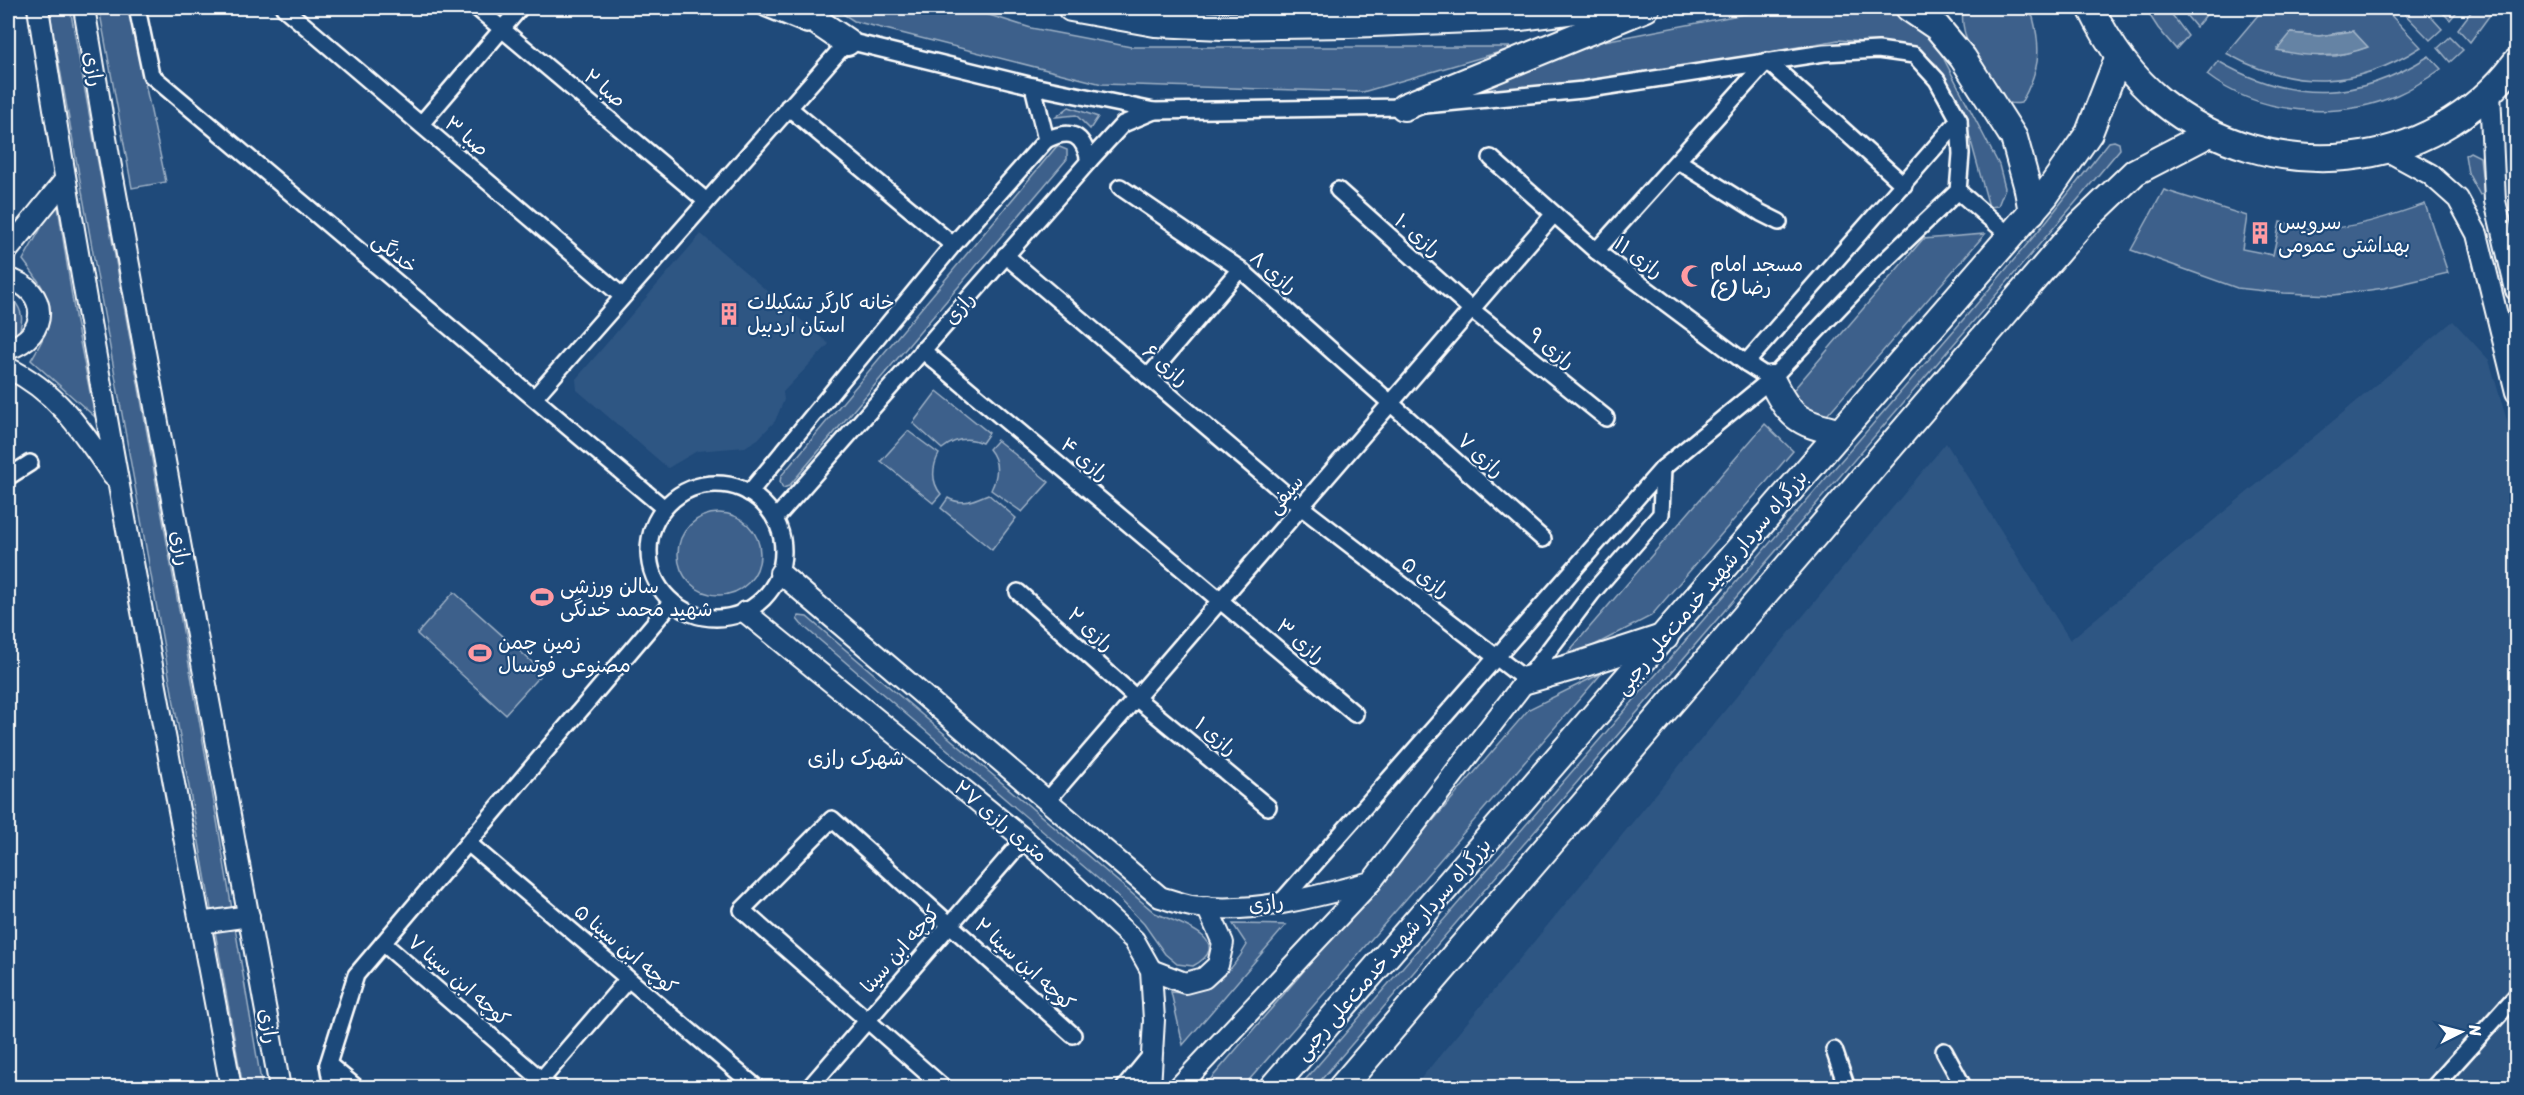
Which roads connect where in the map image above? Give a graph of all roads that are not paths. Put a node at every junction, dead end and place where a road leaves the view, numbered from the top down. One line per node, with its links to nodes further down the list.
1 (38, 8): 32 (street)
2 (84, 8): 88 (street, رازی)
3 (137, 8): 58 (street, خدنگی)
4 (284, 8): 25 (street, صبا ۳)
5 (477, 8): 14 (street, صبا ۲)
6 (520, 8): 14 (street)
7 (765, 8): 15 (street)
8 (797, 8): 15 (highway)
9 (1071, 8): 10 (highway)
10 (1591, 8)
11 (1646, 8): 22 (highway)
12 (1909, 8): 38 (highway)
13 (2091, 8): 16 (highway)
14 (502, 29): 25 (street); 37 (street, صبا ۲)
15 (847, 42): 19 (street); 21 (street)
16 (2119, 56): 26 (highway); 38 (highway, بزرگراه سردار شهید خدمت‌علی رجبی)
17 (1767, 61): 22 (street); 24 (street); 31 (street); 33 (street)
18 (2517, 62): 20 (highway)
19 (1033, 86): 23 (street); 27 (street)
20 (2490, 92): 28 (highway); 48 (street)
21 (788, 107): 37 (street); 42 (street)
22 (1404, 107): 23 (street)
23 (1154, 111): 30 (street, رازی)
24 (1959, 120): 33 (street); 36 (street)
25 (421, 124): 49 (street, صبا ۳)
26 (2210, 133): 28 (highway); 113 (highway)
27 (1046, 140): 30 (street); 42 (street)
28 (2386, 150): 57 (street)
29 (1491, 158): 39 (street, رازی ۱۱)
30 (1089, 161): 45 (street, رازی)
31 (1678, 161): 40 (street); 44 (street)
32 (65, 180): 43 (street); 65 (street)
33 (1904, 185): 53 (street)
34 (1120, 187): 46 (street, رازی ۸)
35 (1338, 190): 50 (street, رازی ۱۰)
36 (1958, 191): 41 (street); 56 (street)
37 (705, 200): 49 (street)
38 (2032, 212): 41 (highway, بزرگراه سردار شهید خدمت‌علی رجبی)
39 (1554, 214): 44 (street, رازی ۱۱); 50 (street, سیفی)
40 (1779, 222)
41 (2010, 236): 61 (highway, بزرگراه سردار شهید خدمت‌علی رجبی)
42 (953, 245): 66 (street)
43 (8, 250)
44 (1596, 251): 53 (street, رازی ۱۱)
45 (1005, 255): 52 (street, رازی); 55 (street, رازی ۶)
46 (1240, 269): 55 (street); 59 (street, رازی ۸)
47 (8, 279): 51 (street)
48 (2517, 290)
49 (622, 296): 58 (street)
50 (1472, 310): 59 (street, سیفی); 60 (street, رازی ۹)
51 (8, 349)
52 (922, 350): 69 (street, رازی); 73 (street, رازی ۴)
53 (1746, 363): 56 (street, رازی ۱۱)
54 (8, 368): 65 (street)
55 (1148, 377): 67 (street, رازی ۶)
56 (1771, 379): 61 (highway); 63 (street)
57 (2517, 392)
58 (534, 398): 68 (street, خدنگی)
59 (1391, 403): 67 (street, سیفی); 70 (street, رازی ۷)
60 (1606, 418)
61 (1838, 432): 76 (highway, بزرگراه سردار شهید خدمت‌علی رجبی)
62 (30, 463): 64 (street)
63 (1663, 468): 77 (street); 78 (street)
64 (8, 477)
65 (118, 484): 89 (street)
66 (749, 492): 68 (street); 69 (street)
67 (1301, 507): 73 (street, سیفی); 77 (street, رازی ۵)
68 (664, 508): 74 (street)
69 (775, 519): 71 (street)
70 (1543, 538)
71 (780, 573): 75 (street); 81 (street)
72 (1018, 592): 79 (street, رازی ۲)
73 (1220, 601): 79 (street, سیفی); 80 (street, رازی ۳)
74 (672, 602): 75 (street); 84 (street)
75 (745, 612): 83 (street, ۲۷ متری رازی)
76 (1665, 637): 78 (highway); 112 (highway, بزرگراه سردار شهید خدمت‌علی رجبی)
77 (1496, 657): 78 (street, رازی ۵); 86 (street)
78 (1526, 680): 85 (street)
79 (1136, 698): 81 (street, سیفی); 82 (street, رازی ۱)
80 (1355, 714)
81 (1047, 801): 87 (street, رازی)
82 (1268, 807)
83 (1024, 839): 90 (street, کوچه ابن سینا); 92 (street, ۲۷ متری رازی)
84 (468, 843): 91 (street, کوچه ابن سینا ۷); 93 (street, کوچه ابن سینا ۵)
85 (1371, 882): 86 (street, رازی); 111 (street)
86 (1281, 902): 87 (street, رازی)
87 (1207, 907): 92 (street)
88 (249, 916): 89 (street); 103 (street, رازی)
89 (200, 923): 102 (street)
90 (950, 924): 95 (street, کوچه ابن سینا); 95 (street, کوچه ابن سینا ۲); 96 (street, کوچه ابن سینا ۲)
91 (383, 942): 100 (street); 101 (street, کوچه ابن سینا ۷)
92 (1152, 970): 99 (street, ۲۷ متری رازی)
93 (628, 979): 101 (street); 106 (street, کوچه ابن سینا ۵)
94 (2517, 996): 116 (street)
95 (867, 1020): 107 (street, کوچه ابن سینا); 108 (street)
96 (1073, 1035)
97 (1834, 1050): 114 (street)
98 (1944, 1051): 115 (street)
99 (1151, 1055): 109 (street); 110 (street, ۲۷ متری رازی)
100 (328, 1064): 104 (street); 105 (street)
101 (542, 1085)
102 (231, 1088)
103 (280, 1088)
104 (332, 1088)
105 (357, 1088)
106 (757, 1088)
107 (808, 1088)
108 (944, 1088)
109 (1124, 1088)
110 (1150, 1088)
111 (1178, 1088)
112 (1272, 1088)
113 (1341, 1088)
114 (1847, 1088)
115 (1964, 1088)
116 (2433, 1088)

